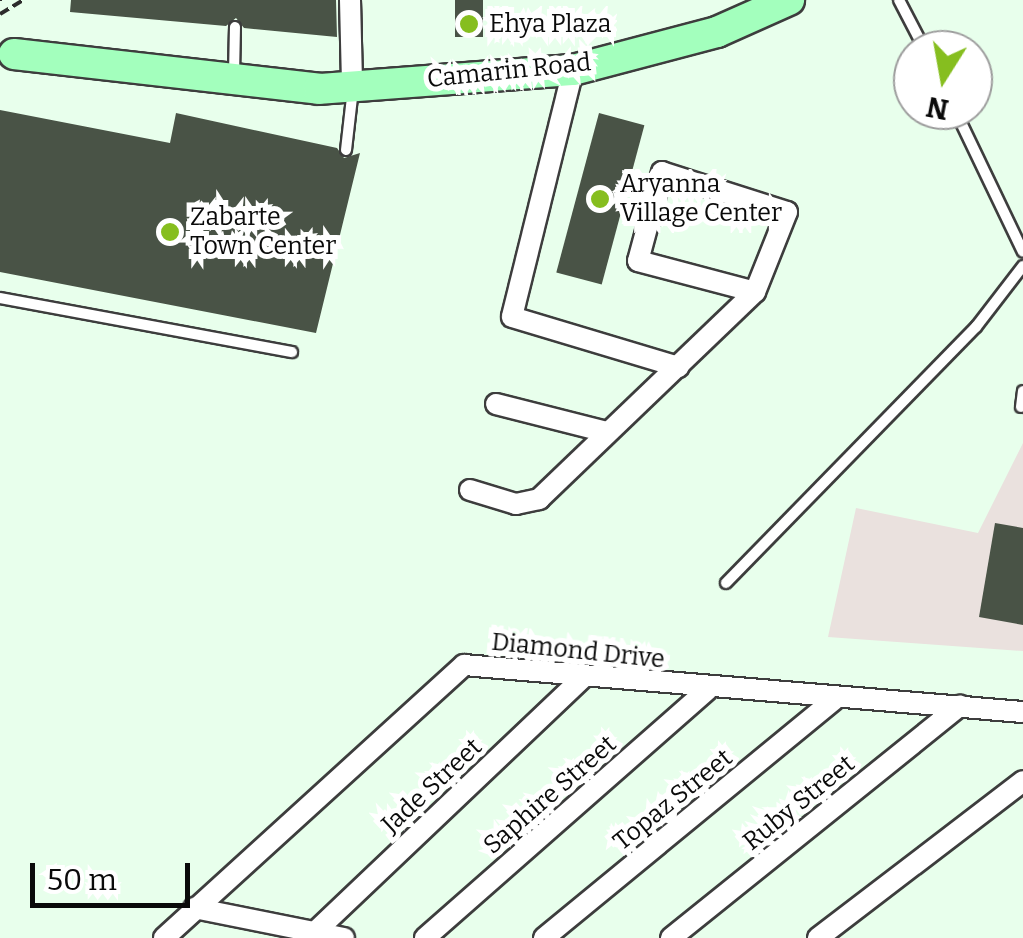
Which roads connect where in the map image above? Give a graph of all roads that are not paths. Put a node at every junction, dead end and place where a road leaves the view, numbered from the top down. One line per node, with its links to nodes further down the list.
1 (350, 0): 9 (street)
2 (789, 0): 7 (main road, Camarin Road)
3 (899, 0): 5 (lane)
4 (235, 27): 8 (lane)
5 (915, 30)
6 (7, 54): 8 (main road, Camarin Road); 9 (main road, Camarin Road)
7 (572, 70): 9 (main road, Camarin Road); 17 (street)
8 (234, 74): 9 (main road, Camarin Road)
9 (345, 83): 11 (lane)
10 (965, 130): 12 (lane)
11 (346, 150)
12 (1023, 252)
13 (1023, 266): 23 (lane)
14 (755, 292): 14 (street); 17 (street)
15 (0, 298): 16 (lane)
16 (292, 352)
17 (679, 367): 21 (street)
18 (1023, 391): 20 (lane)
19 (496, 404): 21 (street)
20 (1021, 407)
21 (607, 432): 22 (street)
22 (470, 490)
23 (726, 583)
24 (584, 676): 25 (street, Diamond Drive); 30 (street, Diamond Drive); 31 (street, Jade Street)
25 (707, 690): 26 (street, Diamond Drive); 34 (street, Saphire Street)
26 (834, 700): 27 (street, Diamond Drive); 35 (street, Topaz Street)
27 (960, 706): 28 (street, Diamond Drive); 36 (street, Ruby Street)
28 (1023, 712)
29 (1023, 782): 37 (street)
30 (194, 908): 31 (street); 32 (street, Diamond Drive)
31 (314, 932): 33 (street)
32 (164, 938)
33 (344, 938)
34 (425, 938)
35 (544, 938)
36 (670, 938)
37 (818, 938)

